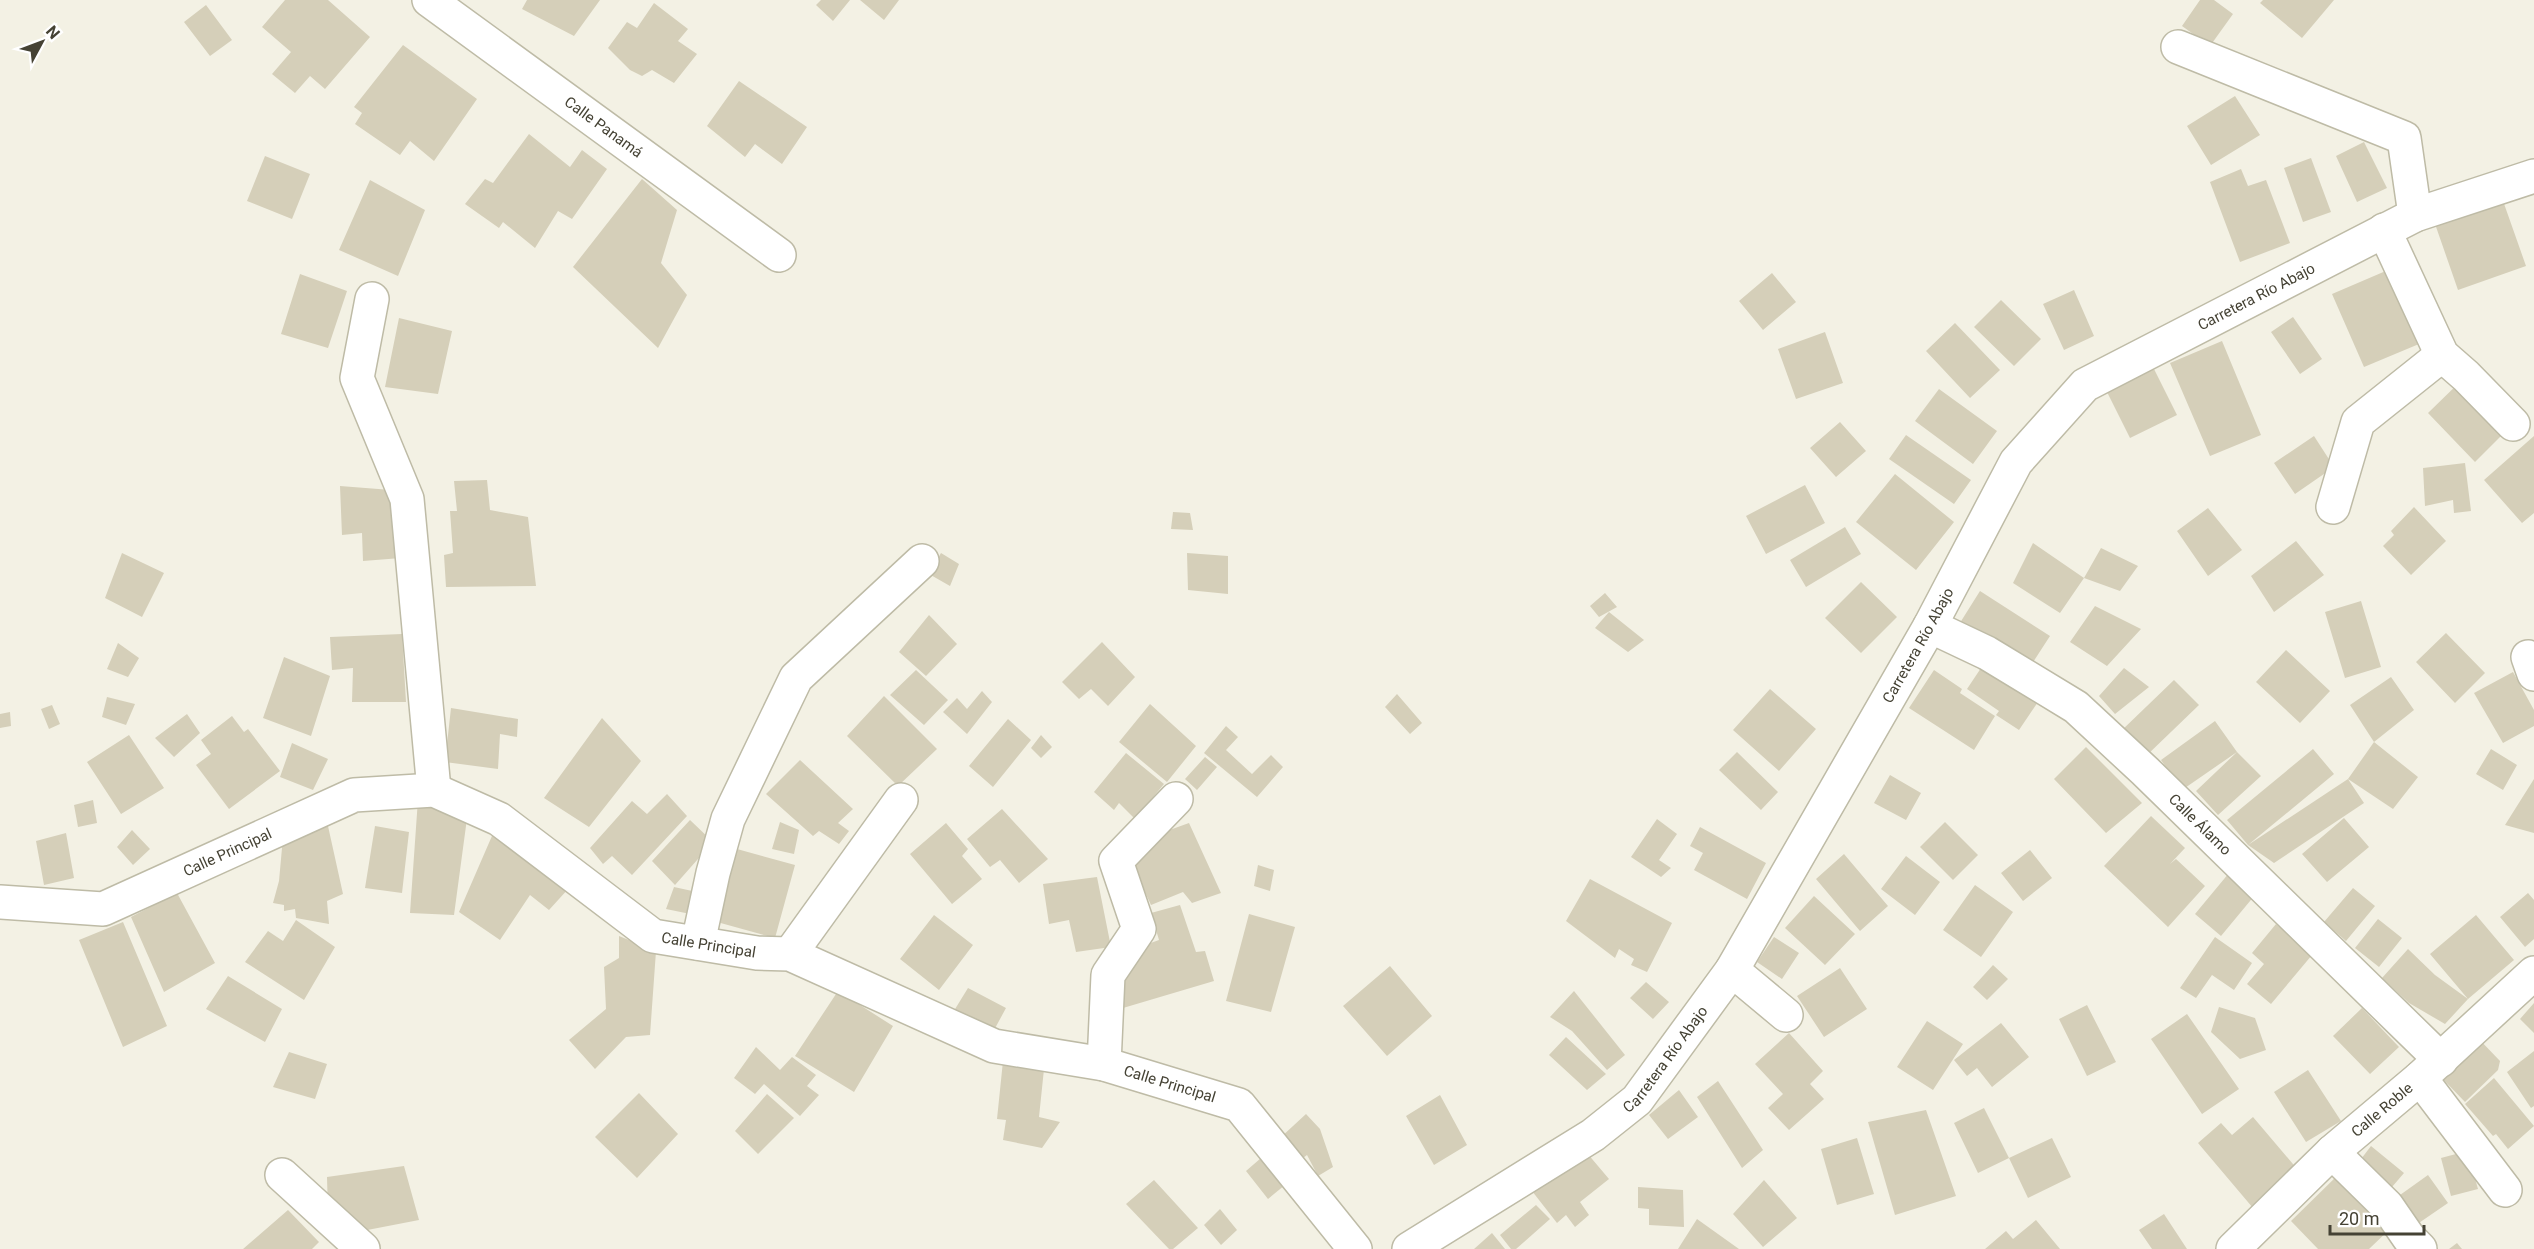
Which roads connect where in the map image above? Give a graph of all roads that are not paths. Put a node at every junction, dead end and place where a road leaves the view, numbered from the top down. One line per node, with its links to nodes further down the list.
1 (429, 0): 6 (street, Calle Panamá)
2 (2178, 47): 4 (street)
3 (2534, 176): 4 (street, Carretera Río Abajo)
4 (2415, 214): 5 (street, Carretera Río Abajo)
5 (2384, 230): 8 (street); 12 (street, Carretera Río Abajo)
6 (779, 255)
7 (372, 299): 13 (street)
8 (2442, 355): 9 (street); 10 (street)
9 (2513, 424)
10 (2333, 507)
11 (922, 561): 17 (street)
12 (1930, 626): 19 (street, Carretera Río Abajo); 23 (street, Calle Álamo)
13 (434, 790): 16 (street, Calle Principal); 17 (street, Calle Principal)
14 (1176, 799): 22 (street)
15 (901, 800): 18 (street)
16 (0, 902)
17 (698, 943): 18 (street, Calle Principal)
18 (790, 954): 22 (street, Calle Principal)
19 (1732, 970): 21 (street); 29 (street, Carretera Río Abajo)
20 (2534, 974): 23 (street, Calle Roble)
21 (1786, 1015)
22 (1104, 1064): 28 (street, Calle Principal)
23 (2430, 1069): 24 (street, Calle Roble); 26 (street, Calle Álamo)
24 (2332, 1152): 30 (street, Calle Roble); 31 (street)
25 (282, 1175): 27 (street)
26 (2505, 1190)
27 (363, 1249)
28 (1355, 1249)
29 (1409, 1249)
30 (2233, 1249)
31 (2420, 1249)

